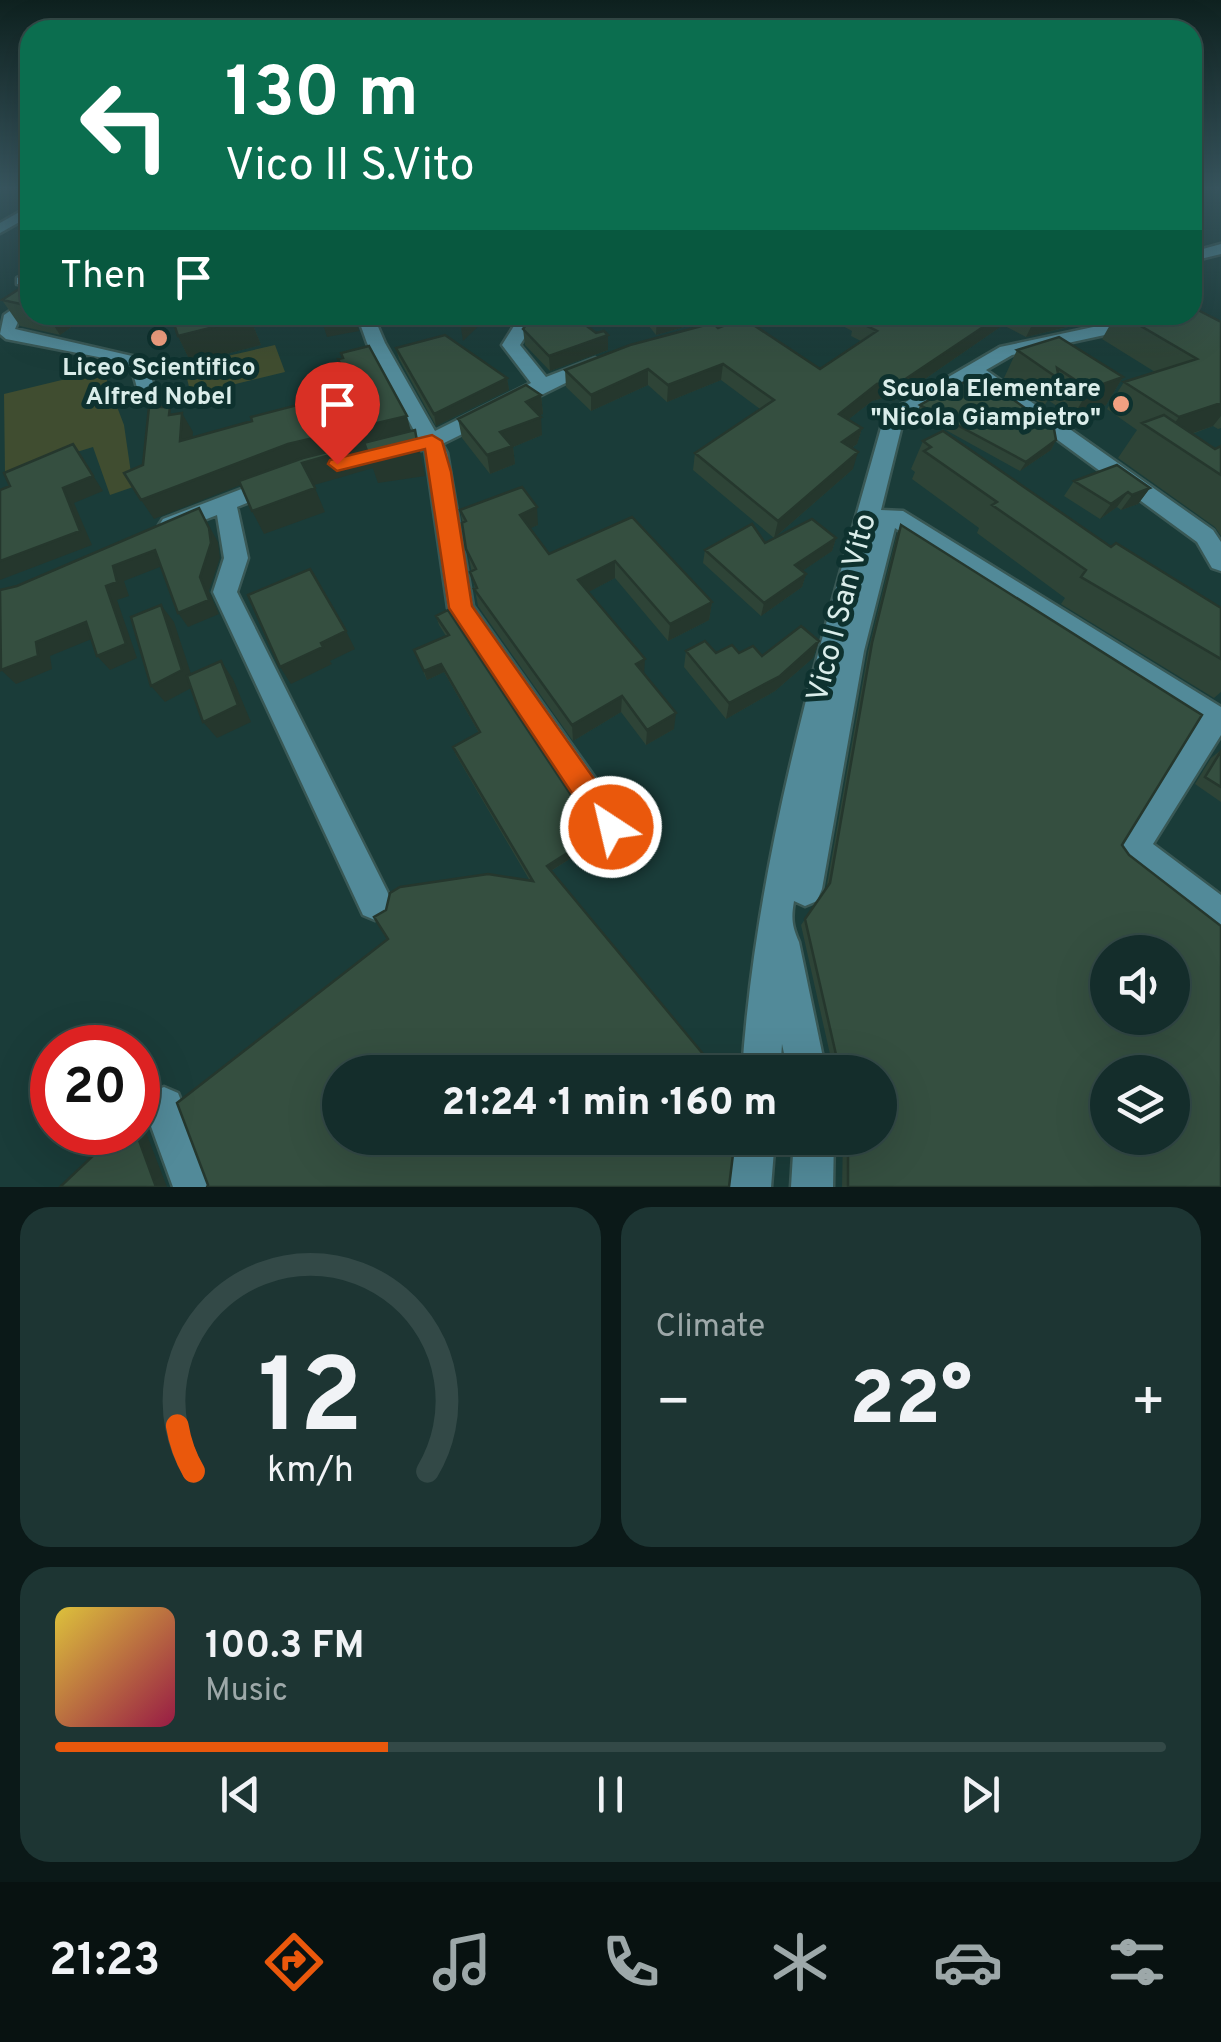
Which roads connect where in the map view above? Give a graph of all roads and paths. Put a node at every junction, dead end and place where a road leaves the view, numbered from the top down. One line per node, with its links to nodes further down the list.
1 (20, 309): 10 (street)
2 (369, 325): 11 (street)
3 (522, 325): 9 (street)
4 (735, 325): 6 (street)
5 (1122, 325): 8 (street, Vico I San Vito)
6 (701, 333)
7 (622, 354): 9 (street)
8 (974, 369): 12 (street, Vico I San Vito); 15 (street)
9 (542, 385): 11 (street)
10 (148, 398)
11 (432, 441): 13 (street); 17 (street)
12 (876, 486): 16 (street); 20 (street, Vico I San Vito)
13 (224, 502): 14 (street); 19 (street)
14 (156, 531)
15 (1221, 562)
16 (1219, 714): 18 (street); 21 (street)
17 (611, 827)
18 (805, 889)
19 (375, 903)
20 (776, 913): 22 (street, Vico I San Vito); 23 (street)
21 (1221, 916)
22 (763, 1055)
23 (804, 1055)
24 (164, 1107): 27 (street)
25 (753, 1155): 28 (street)
26 (813, 1155): 29 (street)
27 (194, 1187)
28 (750, 1187)
29 (812, 1187)

